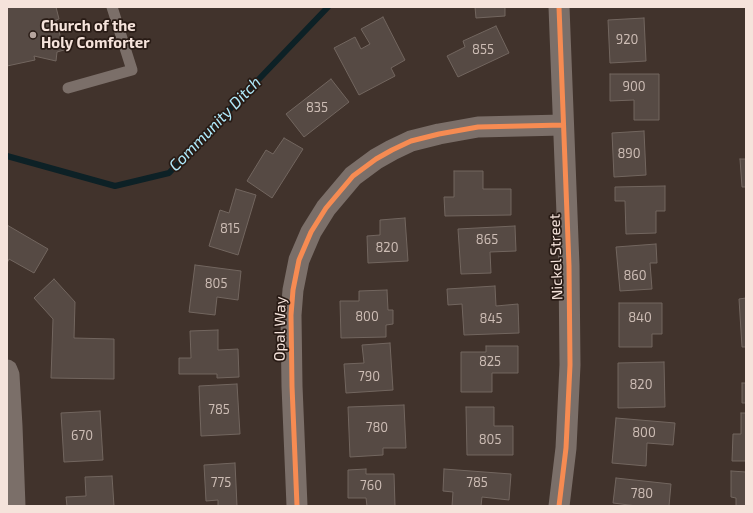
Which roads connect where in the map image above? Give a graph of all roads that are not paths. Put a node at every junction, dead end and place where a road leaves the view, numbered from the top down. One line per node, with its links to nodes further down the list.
1 (112, 7): 3 (lane)
2 (558, 7): 4 (street, Nickel Street)
3 (68, 88)
4 (563, 125): 7 (street, Opal Way); 8 (street, Nickel Street)
5 (7, 370): 6 (street)
6 (15, 506)
7 (297, 506)
8 (559, 506)

